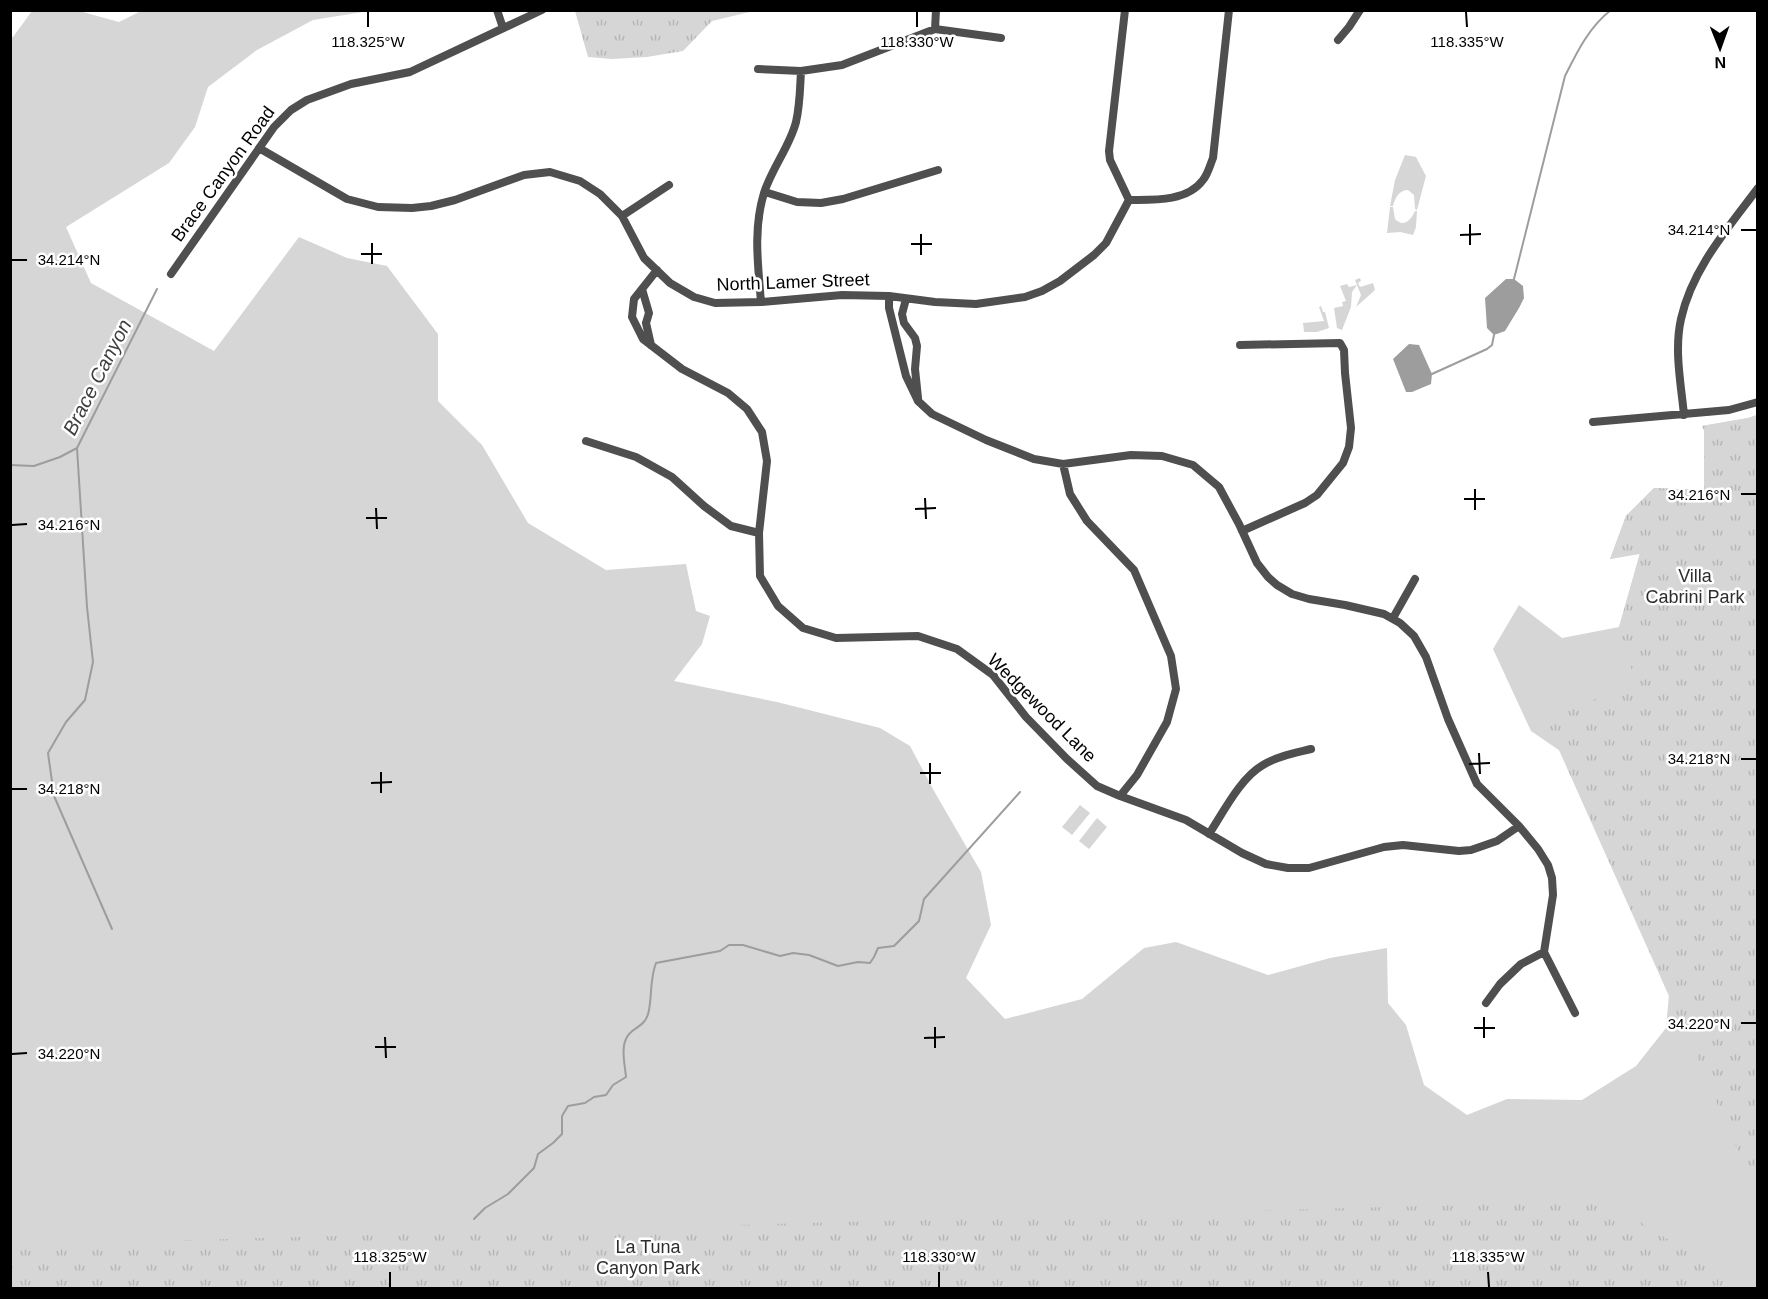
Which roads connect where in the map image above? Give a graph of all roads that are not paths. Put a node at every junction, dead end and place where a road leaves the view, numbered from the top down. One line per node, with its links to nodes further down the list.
1 (497, 10): 7 (street)
2 (542, 10): 7 (street, Brace Canyon Road)
3 (936, 10): 8 (street)
4 (1125, 10): 18 (street)
5 (1229, 10): 18 (street)
6 (1360, 10): 10 (street)
7 (503, 28): 13 (street, Brace Canyon Road)
8 (935, 30): 9 (street); 12 (street)
9 (1001, 38)
10 (1338, 40)
11 (758, 69): 12 (street)
12 (801, 71): 17 (street)
13 (259, 148): 19 (street, North Lamer Street); 21 (street, Brace Canyon Road)
14 (938, 170): 17 (street)
15 (669, 185): 19 (street)
16 (1758, 188): 30 (street)
17 (765, 192): 25 (street)
18 (1129, 200): 24 (street, North Lamer Street)
19 (622, 216): 20 (street, North Lamer Street)
20 (657, 270): 22 (street, Wedgewood Lane); 25 (street, North Lamer Street)
21 (171, 274)
22 (642, 289): 26 (street); 26 (street, Wedgewood Lane)
23 (889, 296): 24 (street, North Lamer Street); 25 (street, North Lamer Street); 28 (street)
24 (906, 299): 28 (street)
25 (761, 302)
26 (651, 345): 35 (street, Wedgewood Lane)
27 (1240, 345): 34 (street)
28 (918, 401): 33 (street)
29 (1758, 402): 30 (street)
30 (1684, 415): 31 (street)
31 (1593, 422)
32 (585, 441): 35 (street)
33 (1063, 464): 34 (street); 39 (street)
34 (1242, 531): 37 (street)
35 (759, 533): 39 (street, Wedgewood Lane)
36 (1415, 579): 37 (street)
37 (1393, 618): 40 (street)
38 (1311, 749): 41 (street)
39 (1120, 796): 41 (street, Wedgewood Lane)
40 (1519, 826): 41 (street, Wedgewood Lane); 42 (street)
41 (1209, 834)
42 (1544, 952): 43 (street); 44 (street)
43 (1486, 1004)
44 (1575, 1013)

